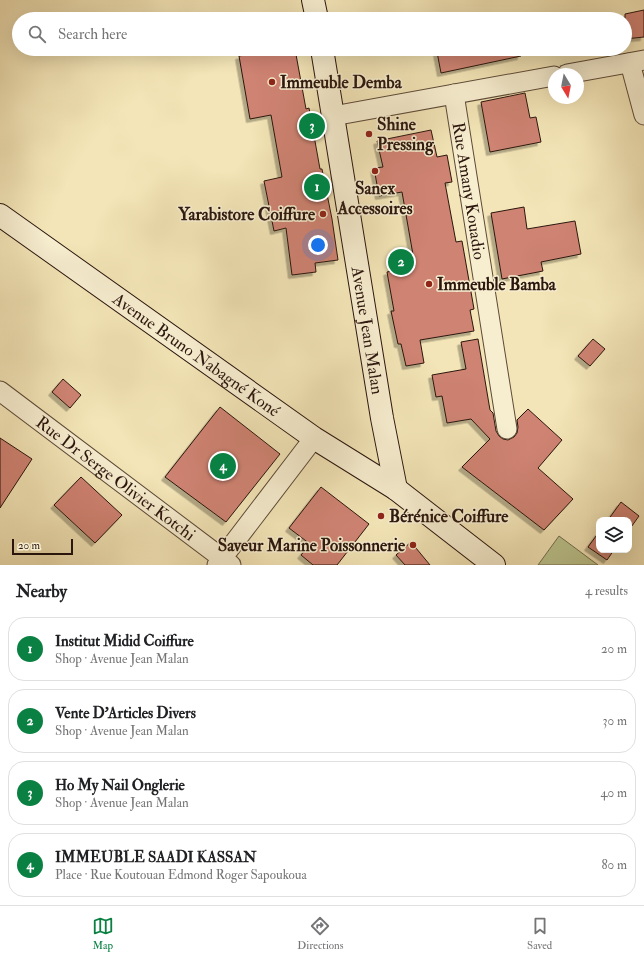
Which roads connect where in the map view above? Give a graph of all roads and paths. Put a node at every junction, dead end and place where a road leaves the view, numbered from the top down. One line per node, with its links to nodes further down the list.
1 (313, 0): 2 (main road)
2 (316, 12)
3 (323, 56): 9 (main road, Avenue Jean Malan)
4 (637, 61): 5 (street); 8 (street)
5 (584, 71)
6 (548, 77): 7 (street)
7 (454, 94): 9 (street); 12 (street, Rue Amany Kouadio)
8 (644, 115)
9 (333, 116): 14 (main road, Avenue Jean Malan)
10 (0, 215): 13 (main road, Avenue Bruno Nabagné Koné)
11 (0, 391): 15 (street, Rue Dr Serge Olivier Kotchi)
12 (507, 429)
13 (314, 438): 14 (main road, Avenue Bruno Nabagné Koné); 15 (street)
14 (396, 489): 16 (main road)
15 (223, 563)
16 (494, 565)

